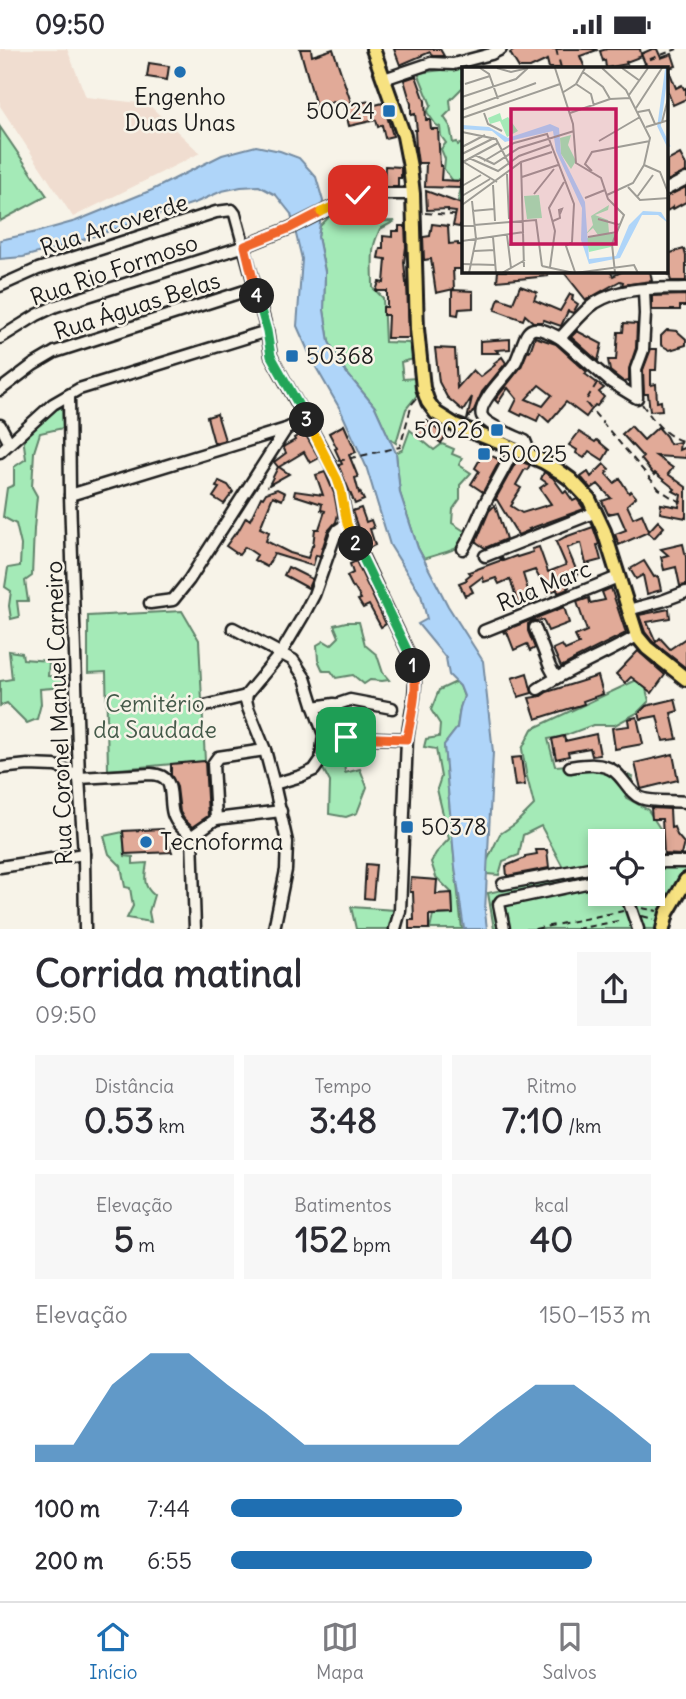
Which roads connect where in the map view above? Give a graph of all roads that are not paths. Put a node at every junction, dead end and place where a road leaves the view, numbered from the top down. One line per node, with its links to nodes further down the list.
1 (371, 49): 3 (main road); 4 (street)
2 (501, 49): 3 (street)
3 (384, 79): 4 (main road)
4 (390, 94): 7 (main road)
5 (686, 179): 6 (street)
6 (668, 188)
7 (413, 194): 8 (street, Rua Rio Formoso); 22 (main road)
8 (245, 246): 9 (street, Rua Arcoverde); 10 (street); 14 (street, Rua Rio Formoso)
9 (0, 286)
10 (254, 288): 13 (street); 16 (street, Rua Águas Belas)
11 (686, 288): 12 (street)
12 (644, 290): 15 (street); 15 (street)
13 (267, 331): 17 (street); 18 (street)
14 (0, 338)
15 (560, 338): 24 (street)
16 (0, 390)
17 (69, 395): 21 (street); 25 (street, Rua Coronel Manuel Carneiro)
18 (306, 419): 20 (street); 27 (street)
19 (0, 425): 21 (street)
20 (286, 429): 25 (street); 32 (street)
21 (9, 442): 23 (street)
22 (513, 449): 24 (main road); 28 (street)
23 (0, 451)
24 (531, 456): 26 (main road)
25 (70, 495): 53 (street, Rua Coronel Manuel Carneiro)
26 (596, 512): 29 (street); 30 (main road)
27 (347, 524): 38 (street); 49 (street)
28 (463, 549)
29 (485, 556)
30 (618, 576): 33 (main road); 36 (street, Rua Marc)
31 (686, 592): 33 (street)
32 (150, 603)
33 (628, 610): 37 (main road)
34 (233, 628): 38 (street)
35 (535, 628): 39 (street)
36 (484, 631)
37 (637, 636): 39 (street); 40 (main road)
38 (281, 653): 42 (street); 45 (street)
39 (556, 678): 41 (street)
40 (686, 679)
41 (538, 689)
42 (246, 697): 44 (street); 50 (street)
43 (335, 705): 45 (street); 46 (street); 47 (street)
44 (205, 706)
45 (314, 707): 47 (street)
46 (392, 708)
47 (324, 735): 54 (street)
48 (339, 737): 49 (street)
49 (407, 739): 72 (street)
50 (265, 750): 54 (street); 57 (street)
51 (570, 767): 55 (street)
52 (0, 768): 53 (street)
53 (79, 778): 58 (street); 59 (street, Rua Coronel Manuel Carneiro)
54 (274, 784): 56 (street)
55 (686, 802)
56 (281, 811): 57 (street); 71 (street)
57 (216, 819): 58 (street)
58 (192, 837): 70 (street)
59 (84, 854): 62 (street); 69 (street, Rua Coronel Manuel Carneiro)
60 (665, 862): 61 (street)
61 (686, 862)
62 (0, 867)
63 (588, 868): 66 (street)
64 (686, 880): 68 (main road)
65 (588, 883): 73 (street)
66 (503, 884)
67 (630, 906): 74 (street)
68 (665, 921)
69 (85, 929)
70 (195, 929)
71 (274, 929)
72 (395, 929)
73 (504, 929)
74 (638, 929)

